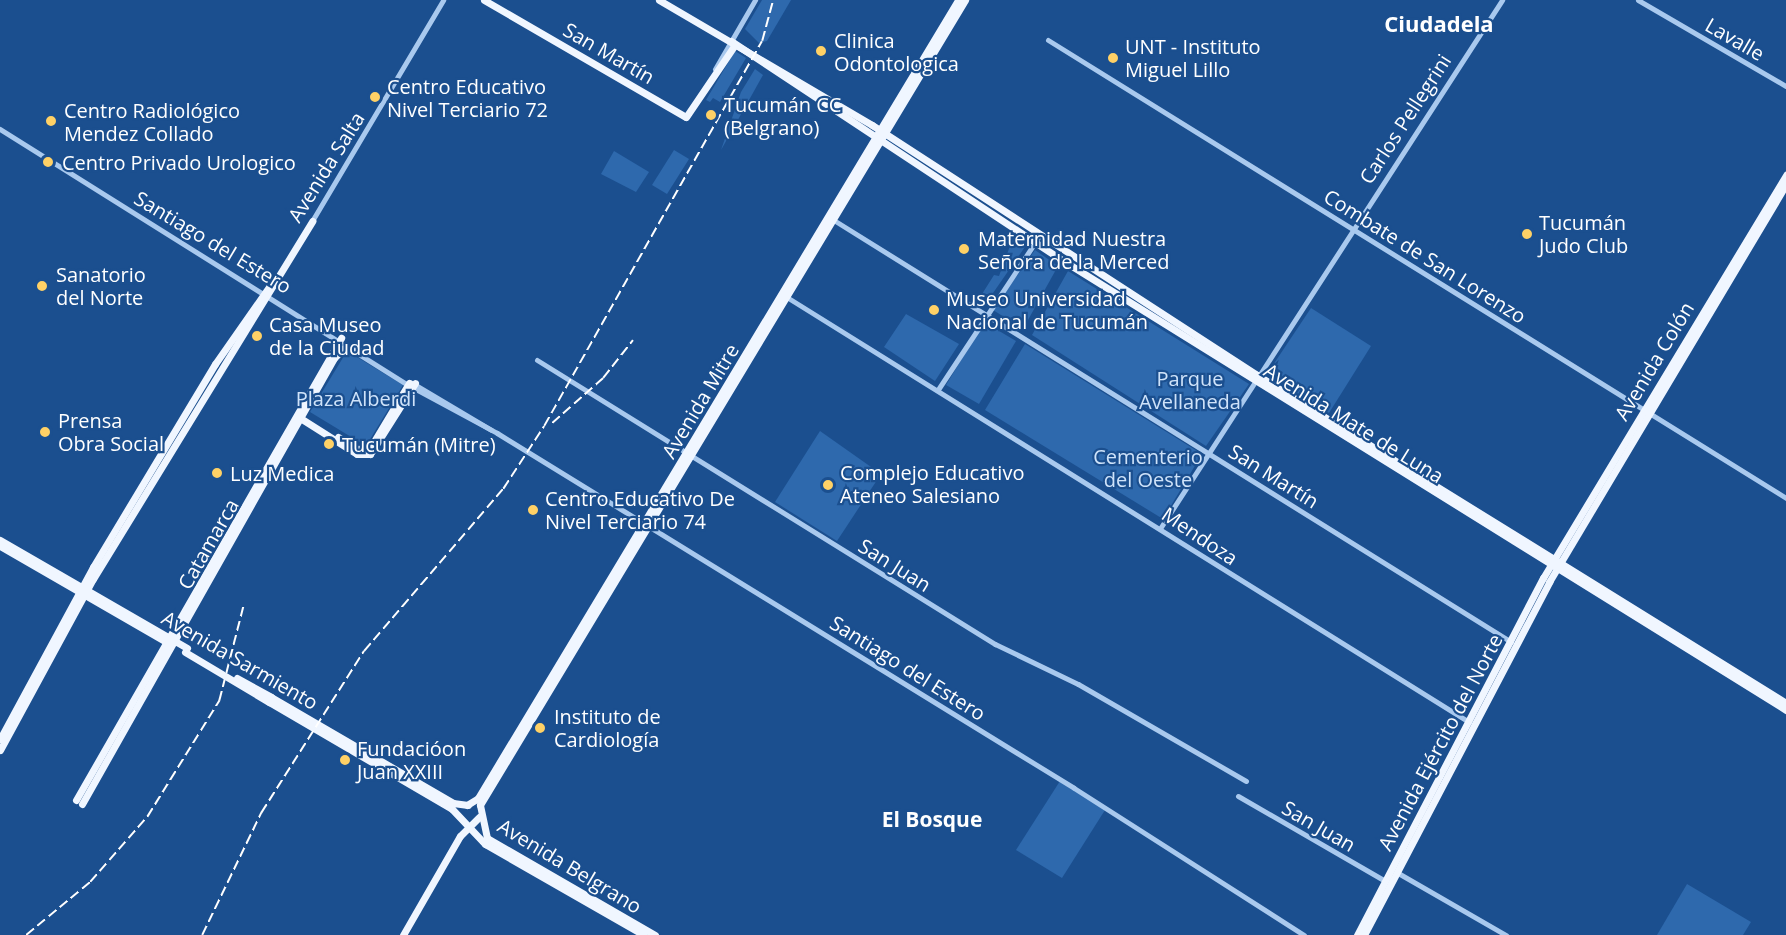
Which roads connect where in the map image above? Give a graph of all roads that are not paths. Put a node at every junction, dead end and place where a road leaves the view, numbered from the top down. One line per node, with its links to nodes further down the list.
1 (443, 0): 22 (street, Avenida Salta)
2 (484, 0): 10 (main road, San Martín)
3 (659, 0): 10 (main road)
4 (755, 0): 10 (street)
5 (958, 0): 12 (main road)
6 (965, 0): 12 (main road)
7 (1502, 0): 23 (street, Carlos Pellegrini)
8 (1638, 0): 11 (street, Lavalle)
9 (1048, 40): 23 (street, Combate de San Lorenzo)
10 (732, 44): 13 (main road)
11 (1786, 86)
12 (890, 124): 13 (main road); 15 (main road, Avenida Mitre); 16 (main road)
13 (870, 127): 15 (main road); 18 (main road)
14 (0, 129): 25 (street, Santiago del Estero)
15 (883, 136): 16 (main road, Avenida Mate de Luna); 17 (main road, Avenida Mate de Luna); 18 (main road, Avenida Mitre)
16 (898, 142): 24 (main road, Avenida Mate de Luna)
17 (900, 150): 18 (main road); 24 (main road, Avenida Mate de Luna)
18 (874, 151): 21 (main road, Avenida Mitre)
19 (1786, 175): 34 (main road, Avenida Colón)
20 (1786, 185): 34 (main road, Avenida Colón)
21 (833, 220): 26 (main road, Avenida Mitre); 27 (street, San Martín)
22 (312, 221): 25 (main road, Avenida Salta)
23 (1352, 228): 31 (street, Carlos Pellegrini); 34 (street, Combate de San Lorenzo)
24 (1038, 237): 27 (street); 31 (main road, Avenida Mate de Luna)
25 (268, 290): 28 (street, Santiago del Estero); 47 (main road, Avenida Salta)
26 (787, 296): 33 (street, Mendoza); 36 (main road, Avenida Mitre)
27 (983, 314): 33 (street); 37 (street, San Martín)
28 (340, 338): 29 (street, Santiago del Estero); 35 (main road, Catamarca)
29 (358, 350): 32 (street, Santiago del Estero); 35 (main road, Catamarca)
30 (537, 360): 36 (street, San Juan)
31 (1257, 379): 37 (street, Carlos Pellegrini); 44 (main road, Avenida Mate de Luna)
32 (412, 384): 35 (main road); 39 (street, Santiago del Estero)
33 (939, 387): 40 (street, Mendoza)
34 (1646, 413): 38 (street, Combate de San Lorenzo); 43 (main road, Avenida Colón)
35 (298, 415): 53 (main road, Catamarca); 55 (main road, Catamarca)
36 (692, 452): 39 (main road, Avenida Mitre); 65 (street, San Juan)
37 (1209, 454): 40 (street, Carlos Pellegrini); 56 (street, San Martín)
38 (1786, 498)
39 (647, 525): 67 (main road, Avenida Mitre); 68 (main road, Avenida Mitre); 78 (street, Santiago del Estero)
40 (1161, 527): 62 (street, Mendoza)
41 (0, 540): 49 (main road, Avenida Sarmiento)
42 (0, 546): 49 (main road, Avenida Sarmiento)
43 (1566, 547): 44 (main road); 45 (main road, Avenida Colón); 46 (main road)
44 (1539, 554): 45 (main road, Avenida Mate de Luna); 48 (main road)
45 (1555, 564): 46 (main road, Avenida Mate de Luna); 48 (main road, Avenida Ejército del Norte)
46 (1571, 574): 48 (main road); 60 (main road, Avenida Mate de Luna); 61 (main road, Avenida Mate de Luna)
47 (91, 577): 49 (main road); 50 (main road, Avenida Salta); 51 (main road)
48 (1546, 580): 54 (main road, Avenida Ejército del Norte); 56 (main road, Avenida Ejército del Norte)
49 (73, 585): 50 (main road, Avenida Sarmiento); 52 (main road)
50 (84, 592): 51 (main road, Avenida Sarmiento); 52 (main road, Avenida Salta)
51 (99, 600): 52 (main road); 55 (main road, Avenida Sarmiento)
52 (78, 609): 63 (main road); 64 (main road)
53 (178, 631): 55 (main road, Catamarca); 57 (main road)
54 (1519, 640): 56 (street); 62 (main road, Avenida Ejército del Norte)
55 (169, 641): 57 (main road, Avenida Sarmiento); 58 (main road, Catamarca); 58 (main road, Catamarca)
56 (1511, 642): 62 (main road, Avenida Ejército del Norte)
57 (184, 649): 58 (main road); 59 (main road, Avenida Sarmiento, bridge)
58 (165, 655)
59 (270, 700): 67 (main road, Avenida Sarmiento); 69 (main road, Avenida Sarmiento)
60 (1786, 703)
61 (1786, 710)
62 (1472, 727): 73 (main road, Avenida Ejército del Norte); 74 (main road, Avenida Ejército del Norte)
63 (0, 739)
64 (0, 750)
65 (1246, 781)
66 (1238, 796): 74 (street, San Juan)
67 (465, 806): 68 (main road, Avenida Sarmiento); 69 (main road)
68 (479, 814): 70 (main road, Avenida Mitre); 77 (main road, Avenida Belgrano)
69 (459, 817): 70 (main road, Avenida Sarmiento)
70 (469, 825): 71 (main road, Avenida Mitre); 72 (main road, Avenida Belgrano)
71 (460, 836): 72 (main road); 75 (main road, Avenida Mitre)
72 (475, 837): 76 (main road, Avenida Belgrano)
73 (1398, 873): 80 (main road, Avenida Ejército del Norte); 81 (street)
74 (1385, 881): 79 (main road, Avenida Ejército del Norte)
75 (403, 935)
76 (644, 935)
77 (655, 935)
78 (1304, 935)
79 (1357, 935)
80 (1364, 935)
81 (1506, 935)

